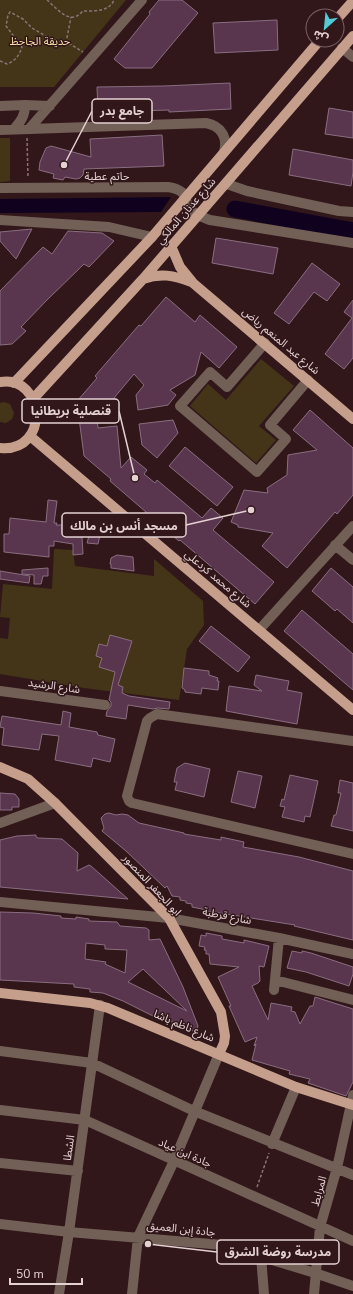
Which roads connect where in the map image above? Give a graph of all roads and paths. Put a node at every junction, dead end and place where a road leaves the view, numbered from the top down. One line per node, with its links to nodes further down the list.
1 (47, 0): 6 (path)
2 (114, 0): 6 (path)
3 (142, 0): 12 (street)
4 (353, 1): 5 (main road)
5 (345, 10)
6 (71, 18): 8 (path)
7 (353, 36): 9 (main road, شارع عدنان المالكي)
8 (66, 43): 12 (path); 14 (path)
9 (345, 45)
10 (313, 48): 21 (main road, شارع عدنان المالكي)
11 (342, 48): 13 (street); 22 (main road, شارع عدنان المالكي)
12 (92, 57): 17 (street)
13 (353, 57)
14 (0, 60)
15 (26, 105): 16 (street); 17 (street); 18 (street)
16 (0, 106)
17 (50, 106): 19 (street)
18 (14, 129): 19 (street); 20 (street)
19 (28, 129): 21 (street); 24 (path)
20 (0, 130)
21 (224, 152): 25 (main road, شارع عدنان المالكي)
22 (226, 184): 26 (street); 27 (main road, شارع عدنان المالكي)
23 (0, 188): 24 (street, حاتم عطية)
24 (29, 188): 25 (street, حاتم عطية)
25 (186, 198): 27 (street); 29 (main road, شارع عدنان المالكي)
26 (353, 212)
27 (198, 215): 30 (street); 31 (main road, شارع عدنان المالكي)
28 (0, 220): 29 (street)
29 (152, 237): 37 (main road, شارع عدنان المالكي)
30 (353, 243)
31 (171, 246): 32 (main road, شارع عدنان المالكي); 33 (main road, شارع عبد المنعم رياض)
32 (143, 279): 33 (main road, شارع عبد المنعم رياض); 38 (main road, شارع عدنان المالكي)
33 (193, 283): 34 (main road, شارع عبد المنعم رياض)
34 (265, 343): 35 (main road, شارع عبد المنعم رياض); 35 (street)
35 (308, 380): 39 (main road, شارع عبد المنعم رياض)
36 (0, 382): 37 (main road)
37 (14, 383): 38 (main road)
38 (33, 399): 40 (main road)
39 (353, 419)
40 (30, 436): 41 (main road); 45 (main road, شارع محمد كردعلي)
41 (0, 448)
42 (353, 526): 43 (street)
43 (336, 545): 44 (street); 45 (street)
44 (353, 560)
45 (259, 630): 48 (main road, شارع محمد كردعلي)
46 (0, 691): 47 (street, شارع الرشيد)
47 (105, 705)
48 (353, 710)
49 (353, 741): 53 (street)
50 (1, 769): 51 (main road, ابو الجعفر المنصور)
51 (56, 803): 52 (street); 55 (main road, ابو الجعفر المنصور)
52 (0, 823)
53 (353, 854)
54 (0, 902): 55 (street, شارع قرطبة)
55 (169, 918): 56 (street, شارع قرطبة); 62 (main road, ابو الجعفر المنصور)
56 (279, 938): 57 (street, شارع قرطبة); 59 (street)
57 (353, 954)
58 (0, 993): 60 (main road, شارع ناظم باشا)
59 (353, 1000)
60 (100, 1005): 62 (main road, شارع ناظم باشا); 63 (street, الشطا)
61 (0, 1051): 63 (street)
62 (219, 1054): 64 (main road, شارع ناظم باشا); 68 (street)
63 (92, 1063): 68 (street); 69 (street, الشطا)
64 (296, 1087): 66 (main road, شارع ناظم باشا); 70 (street)
65 (353, 1095): 66 (street, المرابط)
66 (352, 1105): 73 (street, المرابط)
67 (0, 1110): 69 (street, جادة ابن عياد)
68 (194, 1111): 70 (street); 71 (street)
69 (85, 1120): 71 (street, جادة ابن عياد); 74 (street, الشطا)
70 (272, 1144): 73 (street); 76 (path)
71 (174, 1161): 76 (street, جادة ابن عياد); 80 (street)
72 (0, 1163): 74 (street)
73 (337, 1168): 75 (street); 78 (street, المرابط)
74 (78, 1171): 79 (street, الشطا)
75 (353, 1175)
76 (253, 1197): 78 (street, جادة ابن عياد)
77 (0, 1224): 79 (street, جادة إبن العميق)
78 (320, 1227): 81 (street, جادة ابن عياد); 83 (street, المرابط)
79 (69, 1232): 80 (street, جادة إبن العميق); 85 (street, الشطا)
80 (138, 1237): 82 (street, جادة إبن العميق); 86 (street)
81 (353, 1241)
82 (262, 1256): 83 (street, جادة إبن العميق); 87 (street)
83 (315, 1272): 84 (street, جادة إبن العميق); 88 (street, المرابط)
84 (353, 1286)
85 (59, 1294)
86 (132, 1294)
87 (264, 1294)
88 (314, 1294)

